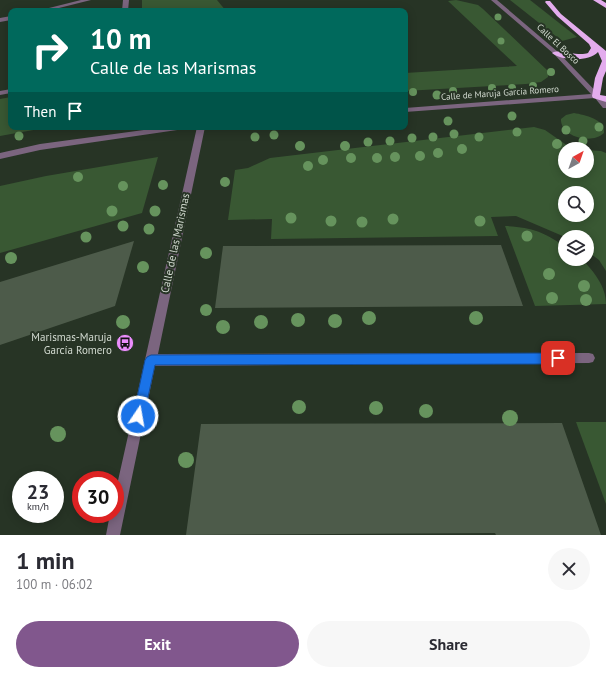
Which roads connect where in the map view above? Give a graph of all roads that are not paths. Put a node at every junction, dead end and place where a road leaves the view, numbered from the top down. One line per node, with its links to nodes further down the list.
1 (88, 0): 6 (street)
2 (494, 0): 9 (street, Calle El Bosco)
3 (596, 0): 5 (highway)
4 (546, 1): 7 (highway); 8 (highway)
5 (606, 6)
6 (53, 8)
7 (590, 40): 9 (highway); 10 (highway)
8 (606, 45)
9 (556, 52): 11 (street, Calle El Bosco)
10 (606, 61): 11 (highway)
11 (596, 96): 12 (highway); 13 (street, Calle El Bosco); 14 (street, Calle de Maruja García Romero)
12 (606, 99)
13 (606, 106)
14 (408, 110)
15 (162, 130): 17 (street)
16 (200, 130): 19 (street, Calle de las Marismas)
17 (0, 156)
18 (589, 358): 19 (street)
19 (151, 360): 20 (street, Calle de las Marismas)
20 (113, 535)

